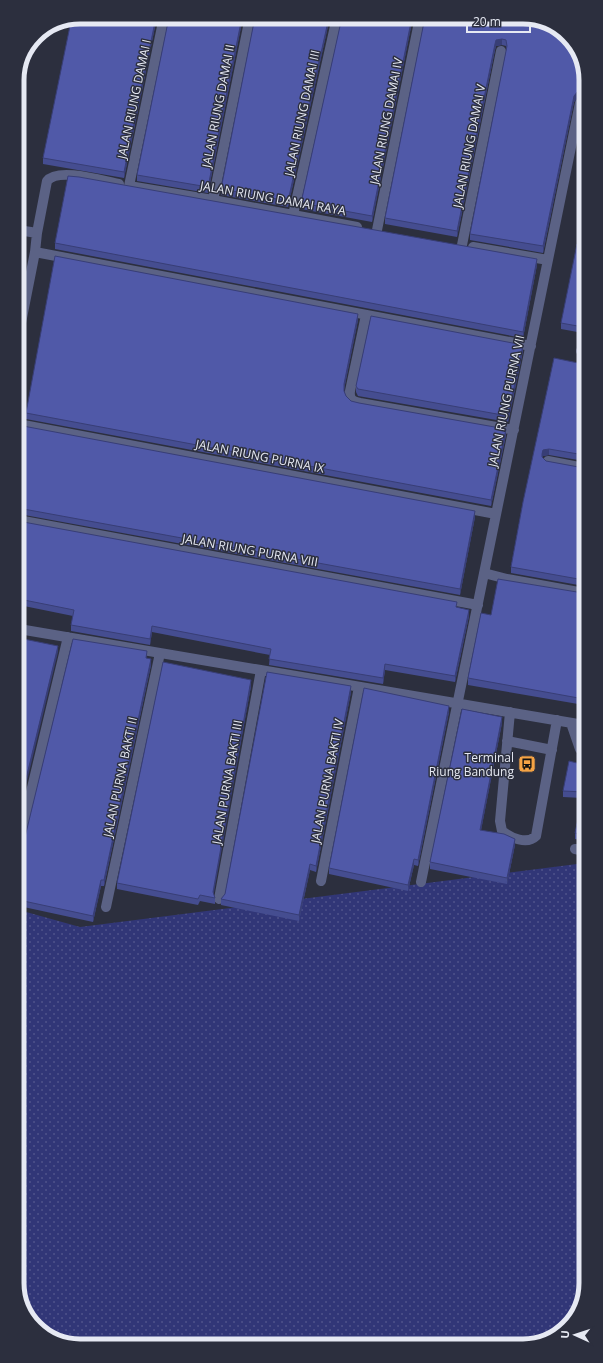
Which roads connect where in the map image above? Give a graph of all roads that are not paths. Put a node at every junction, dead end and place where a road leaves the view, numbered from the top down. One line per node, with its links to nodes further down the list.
1 (163, 24): 7 (street, JALAN RIUNG DAMAI I)
2 (249, 24): 8 (street, JALAN RIUNG DAMAI II)
3 (335, 24): 9 (street, JALAN RIUNG DAMAI III)
4 (419, 24): 11 (street, JALAN RIUNG DAMAI IV)
5 (501, 51): 14 (street, JALAN RIUNG DAMAI V)
6 (579, 108): 14 (street, JALAN RIUNG PURNA VII)
7 (129, 186): 8 (street, JALAN RIUNG DAMAI RAYA); 12 (street, JALAN RIUNG DAMAI RAYA)
8 (213, 200): 9 (street, JALAN RIUNG DAMAI RAYA)
9 (293, 215): 11 (street, JALAN RIUNG DAMAI RAYA)
10 (24, 231): 12 (street)
11 (381, 231)
12 (37, 233): 13 (street)
13 (35, 252): 15 (street); 16 (street)
14 (548, 260): 17 (street, JALAN RIUNG PURNA VII)
15 (24, 308)
16 (366, 315): 17 (street); 19 (street)
17 (530, 346): 19 (street, JALAN RIUNG PURNA VII)
18 (24, 425): 22 (street, JALAN RIUNG PURNA IX)
19 (514, 430): 22 (street, JALAN RIUNG PURNA VII)
20 (548, 461): 21 (street)
21 (579, 467)
22 (496, 514): 24 (street, JALAN RIUNG PURNA VII)
23 (24, 521): 26 (street, JALAN RIUNG PURNA VIII)
24 (487, 574): 25 (street); 26 (street, JALAN RIUNG PURNA VII)
25 (579, 592)
26 (478, 605): 32 (street, JALAN RIUNG PURNA VII)
27 (24, 630): 28 (street)
28 (68, 637): 29 (street); 40 (street)
29 (160, 653): 30 (street); 44 (street, JALAN PURNA BAKTI II)
30 (261, 670): 31 (street); 43 (street, JALAN PURNA BAKTI III)
31 (359, 687): 32 (street); 41 (street, JALAN PURNA BAKTI IV)
32 (458, 704): 33 (street); 42 (street, JALAN RIUNG PURNA VII)
33 (510, 712): 34 (street); 37 (street)
34 (557, 720): 35 (street); 39 (street)
35 (571, 723): 36 (street); 38 (street)
36 (579, 724)
37 (507, 741): 39 (street); 39 (street)
38 (579, 746)
39 (552, 750)
40 (24, 821)
41 (321, 881)
42 (421, 882)
43 (219, 899)
44 (106, 907)

